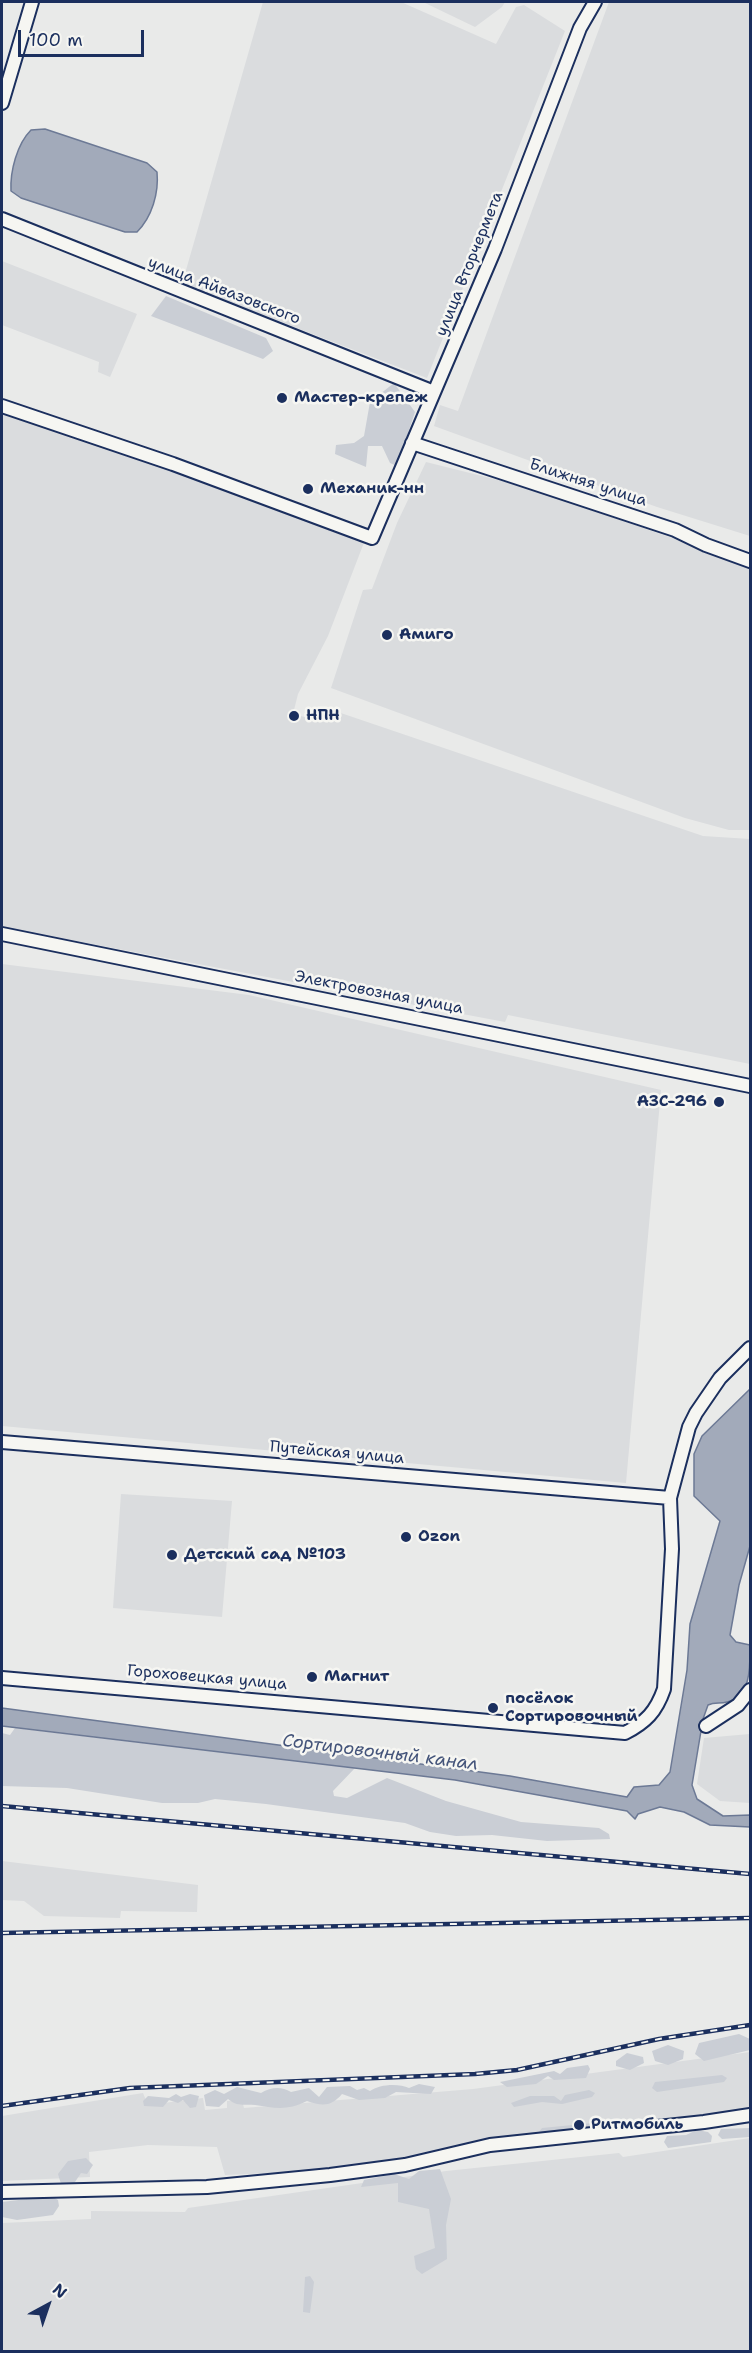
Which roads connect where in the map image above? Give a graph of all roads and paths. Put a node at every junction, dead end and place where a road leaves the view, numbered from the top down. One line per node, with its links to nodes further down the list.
1 (32, 2): 3 (street)
2 (595, 2): 5 (street, улица Вторчермета)
3 (2, 103)
4 (2, 219): 5 (street, улица Айвазовского)
5 (434, 392): 7 (street, улица Вторчермета)
6 (2, 406): 7 (street, улица Вторчермета)
7 (412, 443): 8 (street, Ближняя улица)
8 (750, 561)
9 (2, 934): 10 (street, Электровозная улица)
10 (750, 1086)
11 (750, 1348): 13 (street)
12 (2, 1442): 13 (street, Путейская улица)
13 (669, 1498): 14 (street, Гороховецкая улица)
14 (2, 1678)
15 (750, 1690): 16 (street)
16 (706, 1726)
17 (750, 2115): 18 (street)
18 (2, 2192)

